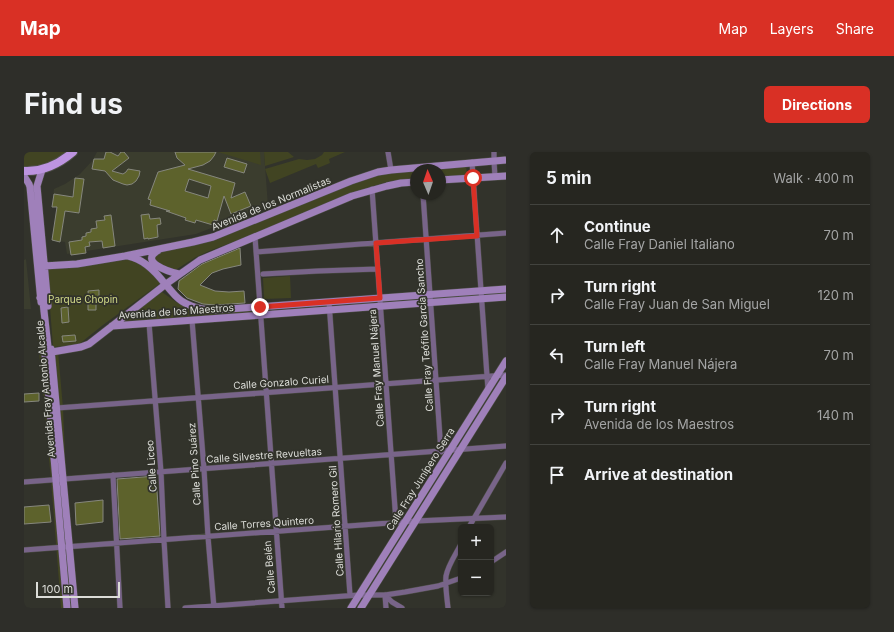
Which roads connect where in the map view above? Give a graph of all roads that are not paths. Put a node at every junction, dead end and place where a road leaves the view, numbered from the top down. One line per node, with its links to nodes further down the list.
1 (73, 152): 7 (main road)
2 (388, 152): 8 (street)
3 (494, 152): 5 (street)
4 (506, 160): 5 (street, Avenida de los Normalistas)
5 (494, 161): 6 (street, Avenida de los Normalistas); 11 (street)
6 (472, 162): 8 (street, Avenida de los Normalistas); 13 (street)
7 (42, 170): 9 (main road); 26 (street, Avenida Fray Antonio Alcalde)
8 (391, 170): 23 (street, Avenida de los Normalistas)
9 (24, 171)
10 (24, 176): 35 (street, Avenida Fray Antonio Alcalde)
11 (495, 176): 12 (street); 13 (street)
12 (506, 176)
13 (473, 178): 14 (street); 19 (street)
14 (446, 180)
15 (410, 182): 16 (street)
16 (372, 190): 20 (street); 22 (street, Calle Fray Manuel Nájera)
17 (423, 200): 21 (street, Calle Fray Teófilo García Sancho)
18 (506, 234): 19 (street)
19 (477, 236): 21 (street); 32 (street)
20 (255, 237): 24 (street, Calle Belén); 28 (street)
21 (426, 239): 22 (street); 33 (street, Calle Fray Teófilo García Sancho)
22 (376, 243): 24 (street); 27 (street, Calle Fray Manuel Nájera)
23 (163, 248): 25 (street, Avenida de los Normalistas); 28 (street)
24 (256, 252): 42 (street, Calle Belén)
25 (125, 256): 26 (street, Avenida de los Normalistas); 30 (street, Avenida de los Maestros)
26 (44, 266): 46 (street, Avenida Fray Antonio Alcalde)
27 (378, 270): 29 (street); 36 (street, Calle Fray Manuel Nájera)
28 (179, 274): 30 (street)
29 (263, 274)
30 (166, 284): 42 (street, Avenida de los Maestros); 45 (street)
31 (506, 289): 32 (street, Avenida de los Maestros)
32 (481, 291): 33 (street, Avenida de los Maestros); 37 (street)
33 (430, 294): 36 (street, Avenida de los Maestros); 39 (street, Calle Fray Teófilo García Sancho)
34 (506, 297): 37 (street, Avenida de los Maestros)
35 (40, 298): 46 (street); 70 (street, Avenida Fray Antonio Alcalde)
36 (380, 298): 38 (street, Avenida de los Maestros); 40 (street, Calle Fray Manuel Nájera)
37 (482, 299): 39 (street, Avenida de los Maestros); 50 (street)
38 (329, 302): 41 (street, Calle Hilario Romero Gil); 42 (street, Avenida de los Maestros)
39 (431, 302): 40 (street, Avenida de los Maestros); 51 (street, Calle Fray Teófilo García Sancho)
40 (380, 306): 41 (street, Avenida de los Maestros); 52 (street, Calle Fray Manuel Nájera)
41 (330, 310): 42 (street, Avenida de los Maestros); 53 (street, Calle Hilario Romero Gil)
42 (260, 311): 43 (street, Avenida de los Maestros); 55 (street, Calle Belén)
43 (192, 320): 44 (street, Avenida de los Maestros); 56 (street, Calle Pino Suárez)
44 (149, 323): 45 (street, Avenida de los Maestros); 57 (street, Calle Liceo)
45 (111, 326): 46 (street)
46 (52, 352): 58 (street, Avenida Fray Antonio Alcalde)
47 (506, 361): 48 (street, Calle Fray Junípero Serra)
48 (497, 376): 49 (street, Calle Gonzalo Curiel); 50 (street, Calle Gonzalo Curiel); 54 (street, Calle Fray Junípero Serra)
49 (506, 376): 60 (street, Calle Fray Junípero Serra)
50 (487, 377): 51 (street, Calle Gonzalo Curiel); 54 (street)
51 (436, 380): 52 (street, Calle Gonzalo Curiel); 62 (street, Calle Fray Teófilo García Sancho)
52 (386, 384): 53 (street, Calle Gonzalo Curiel); 63 (street, Calle Fray Manuel Nájera)
53 (335, 387): 55 (street, Calle Gonzalo Curiel); 64 (street, Calle Hilario Romero Gil)
54 (488, 390): 61 (street, Calle Fray Junípero Serra)
55 (266, 392): 56 (street, Calle Gonzalo Curiel); 66 (street, Calle Belén)
56 (199, 398): 57 (street, Calle Gonzalo Curiel); 67 (street, Calle Pino Suárez)
57 (155, 401): 58 (street, Calle Gonzalo Curiel); 68 (street, Calle Liceo)
58 (57, 408): 70 (street, Avenida Fray Antonio Alcalde)
59 (506, 446): 60 (street, Calle Silvestre Revueltas)
60 (460, 450): 61 (street, Calle Silvestre Revueltas); 74 (street, Calle Fray Junípero Serra)
61 (449, 451): 62 (street, Calle Silvestre Revueltas); 76 (street, Calle Fray Junípero Serra)
62 (441, 452): 63 (street, Calle Silvestre Revueltas)
63 (391, 455): 64 (street, Calle Silvestre Revueltas); 75 (street, Calle Fray Manuel Nájera)
64 (340, 458): 66 (street, Calle Silvestre Revueltas); 78 (street, Calle Hilario Romero Gil)
65 (506, 463): 73 (street)
66 (272, 464): 67 (street, Calle Silvestre Revueltas); 79 (street, Calle Belén)
67 (204, 469): 68 (street, Calle Silvestre Revueltas); 80 (street, Calle Pino Suárez)
68 (161, 472): 69 (street, Calle Silvestre Revueltas); 81 (street, Calle Liceo)
69 (113, 476): 70 (street, Calle Silvestre Revueltas); 82 (street)
70 (60, 480): 71 (street, Calle Silvestre Revueltas); 83 (street, Avenida Fray Antonio Alcalde)
71 (24, 482)
72 (506, 516): 73 (street, Calle Torres Quintero)
73 (474, 518): 74 (street, Calle Torres Quintero); 77 (street)
74 (416, 521): 76 (street, Calle Torres Quintero); 92 (street, Calle Fray Junípero Serra)
75 (396, 522): 76 (street, Calle Torres Quintero); 78 (street, Calle Torres Quintero)
76 (405, 522): 91 (street, Calle Fray Junípero Serra)
77 (471, 524)
78 (345, 526): 79 (street, Calle Torres Quintero); 90 (street, Calle Hilario Romero Gil)
79 (276, 531): 80 (street, Calle Torres Quintero); 94 (street, Calle Belén)
80 (208, 537): 81 (street, Calle Torres Quintero); 96 (street, Calle Pino Suárez)
81 (164, 540): 82 (street, Calle Torres Quintero); 100 (street, Calle Liceo)
82 (116, 544): 83 (street, Calle Torres Quintero); 99 (street)
83 (66, 547): 84 (street, Calle Torres Quintero); 97 (street, Avenida Fray Antonio Alcalde); 98 (street, Avenida Fray Antonio Alcalde)
84 (24, 550)
85 (458, 550): 89 (street)
86 (506, 552): 87 (street)
87 (494, 560)
88 (458, 579): 89 (street)
89 (446, 583): 93 (street); 107 (street)
90 (350, 595): 91 (street); 94 (street)
91 (359, 595): 92 (street); 103 (street, Calle Fray Junípero Serra)
92 (369, 595): 93 (street); 104 (street, Calle Fray Junípero Serra)
93 (385, 595): 105 (street); 106 (street)
94 (281, 601): 95 (street); 102 (street, Calle Belén)
95 (256, 605): 96 (street)
96 (214, 607): 101 (street)
97 (67, 608)
98 (75, 608)
99 (120, 608)
100 (168, 608)
101 (185, 608)
102 (282, 608)
103 (351, 608)
104 (361, 608)
105 (386, 608)
106 (402, 608)
107 (448, 608)

